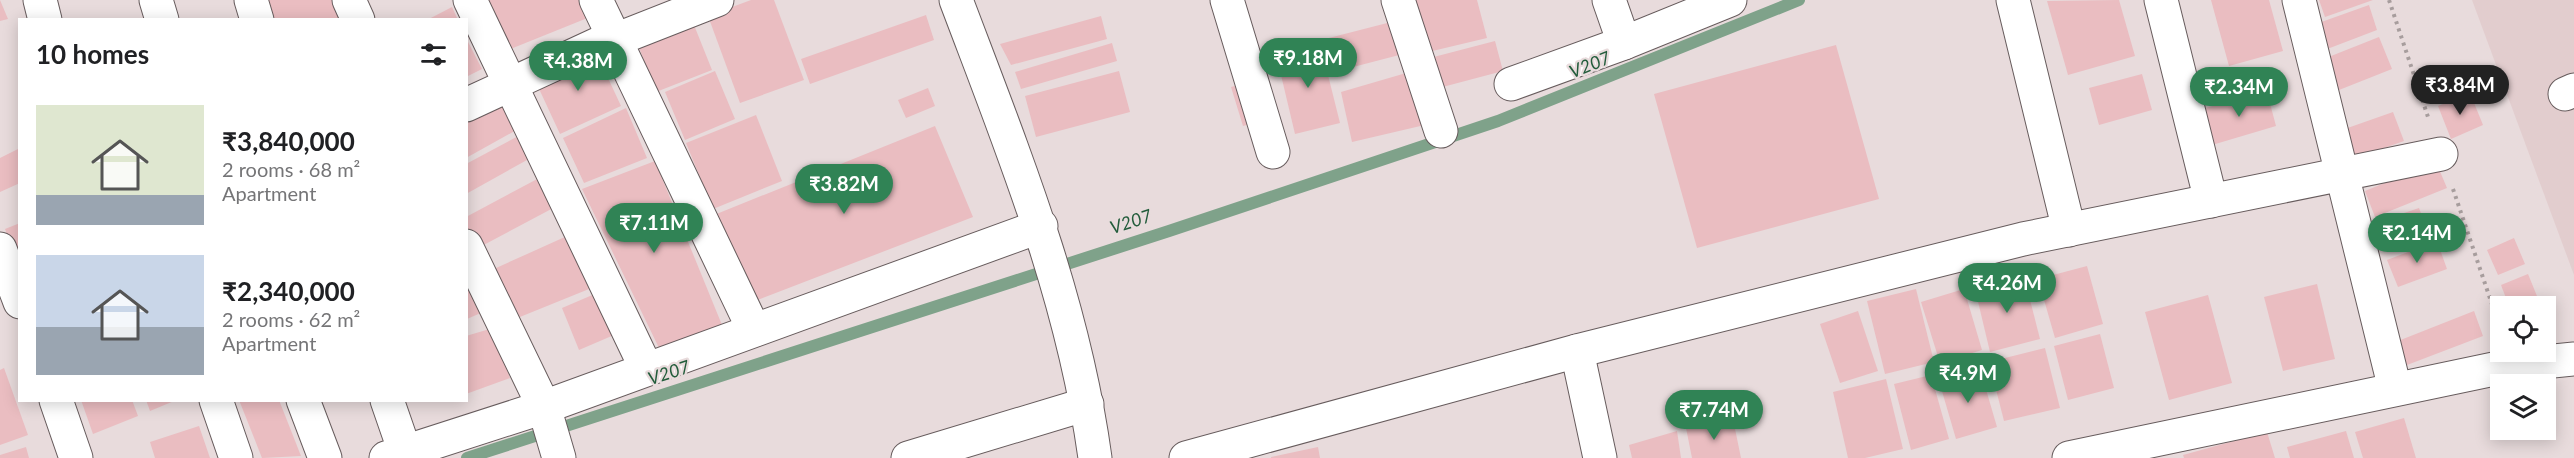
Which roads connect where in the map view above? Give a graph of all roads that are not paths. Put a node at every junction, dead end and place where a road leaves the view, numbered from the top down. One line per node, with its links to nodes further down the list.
1 (40, 0): 16 (street)
2 (156, 0): 17 (street)
3 (251, 0): 18 (street)
4 (349, 0): 19 (street)
5 (470, 0): 22 (street)
6 (596, 0): 20 (street)
7 (717, 0): 20 (street)
8 (956, 0): 31 (street)
9 (1227, 0): 26 (street)
10 (1398, 0): 25 (street)
11 (1609, 0): 21 (street)
12 (1730, 0): 21 (street)
13 (2013, 0): 30 (street)
14 (2161, 0): 29 (street)
15 (2300, 0): 28 (street)
16 (44, 18)
17 (161, 18)
18 (256, 18)
19 (357, 18)
20 (615, 40): 22 (street); 35 (street)
21 (1624, 44): 23 (street)
22 (509, 83): 24 (street); 38 (street)
23 (1510, 84)
24 (468, 104)
25 (1441, 131)
26 (1273, 152)
27 (2441, 154): 28 (street)
28 (2343, 174): 29 (street); 39 (street)
29 (2211, 201): 30 (street)
30 (2068, 230): 36 (street)
31 (1044, 238): 35 (street); 44 (street)
32 (0, 249): 34 (street)
33 (468, 250): 45 (street)
34 (18, 297)
35 (754, 330): 38 (street)
36 (1577, 351): 46 (street); 55 (street)
37 (2574, 359): 39 (street)
38 (645, 368): 45 (street)
39 (2395, 389): 56 (street)
40 (57, 402): 49 (street)
41 (217, 402): 50 (street)
42 (304, 402): 51 (street)
43 (387, 402): 48 (street)
44 (1087, 404): 52 (street); 53 (street)
45 (544, 410): 47 (street); 48 (street)
46 (1243, 451): 54 (street)
47 (558, 454)
48 (396, 455)
49 (76, 458)
50 (236, 458)
51 (325, 458)
52 (908, 458)
53 (1095, 458)
54 (1185, 458)
55 (1600, 458)
56 (2069, 458)

